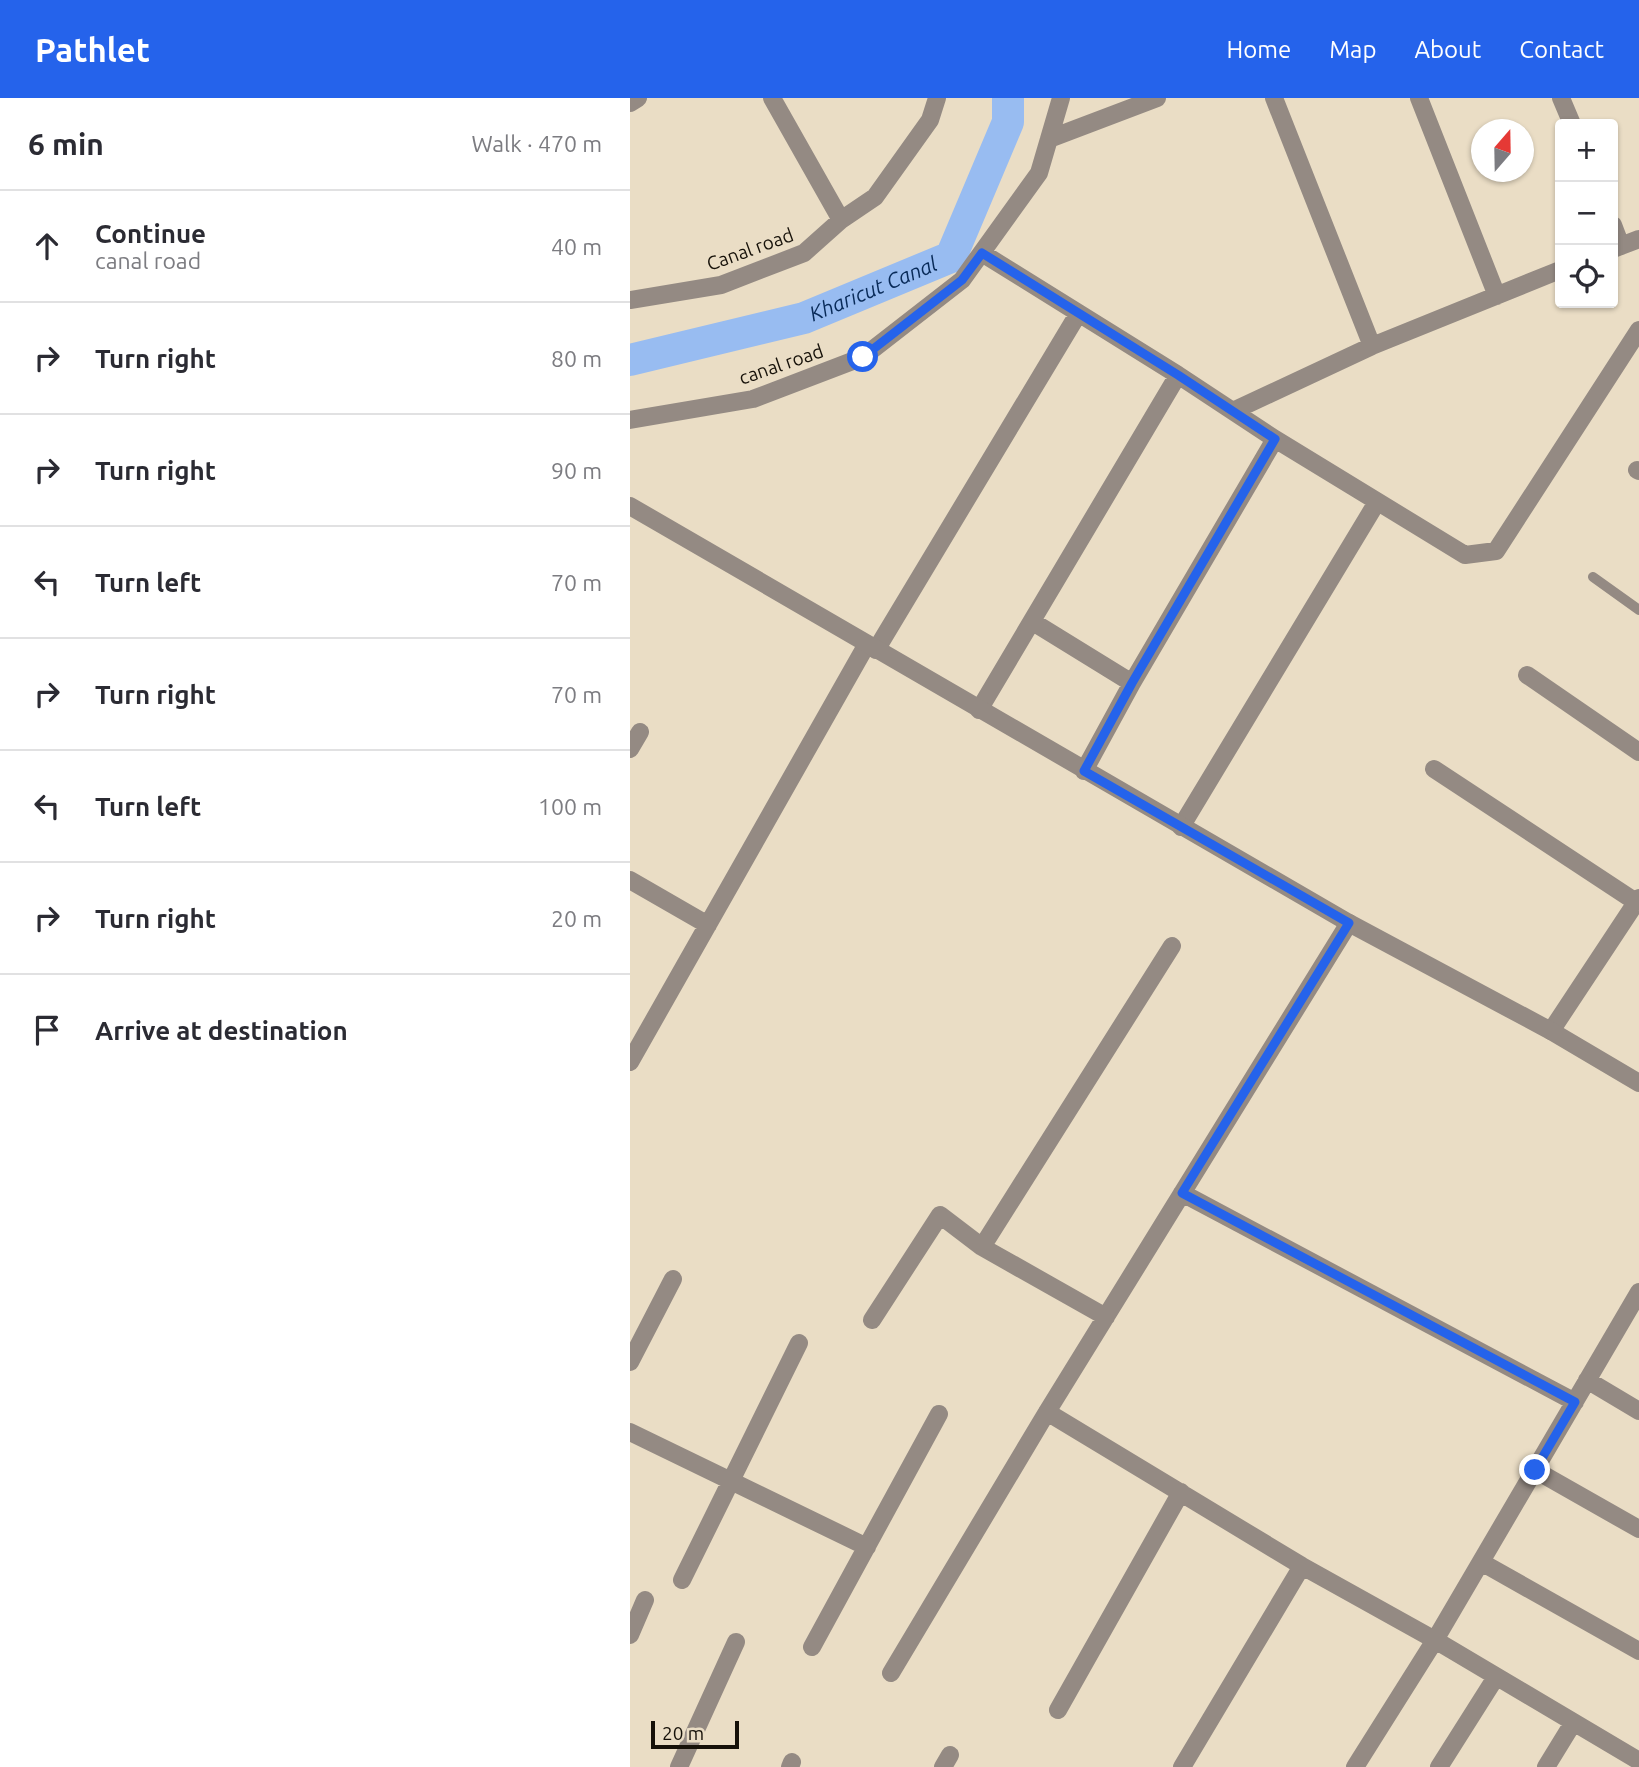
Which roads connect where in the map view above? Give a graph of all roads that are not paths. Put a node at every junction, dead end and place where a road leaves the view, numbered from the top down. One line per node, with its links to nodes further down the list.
1 (639, 98): 9 (street)
2 (772, 98): 12 (street)
3 (937, 98): 12 (street, Canal road)
4 (1061, 98): 11 (street, canal road)
5 (1157, 98): 11 (street)
6 (1274, 98): 21 (street)
7 (1419, 98): 17 (street)
8 (1561, 98): 10 (street)
9 (630, 103)
10 (1570, 119)
11 (1049, 139): 15 (street, canal road)
12 (841, 220): 18 (street, Canal road)
13 (1639, 239): 14 (street)
14 (1618, 248)
15 (982, 253): 19 (street); 24 (street, canal road)
16 (1555, 272): 17 (street)
17 (1497, 296): 21 (street)
18 (630, 300)
19 (1078, 314): 22 (street); 31 (street)
20 (1639, 330): 26 (street)
21 (1371, 346): 23 (street)
22 (1178, 375): 23 (street); 30 (street)
23 (1233, 411): 25 (street)
24 (630, 420)
25 (1275, 439): 26 (street); 33 (street)
26 (1377, 502): 40 (street)
27 (630, 506): 31 (street)
28 (1593, 577): 29 (lane)
29 (1639, 610)
30 (1032, 622): 33 (street); 34 (street)
31 (872, 647): 34 (street); 44 (street)
32 (1527, 675): 37 (street)
33 (1132, 683): 39 (street)
34 (979, 710): 39 (street)
35 (640, 732): 36 (street)
36 (630, 749)
37 (1639, 752)
38 (1434, 769): 42 (street)
39 (1084, 771): 40 (street)
40 (1181, 827): 43 (street)
41 (630, 880): 44 (street)
42 (1638, 900): 46 (street)
43 (1349, 923): 46 (street); 49 (street)
44 (708, 925): 47 (street)
45 (1172, 946): 50 (street)
46 (1551, 1031): 48 (street)
47 (630, 1062)
48 (1639, 1083)
49 (1182, 1193): 53 (street); 58 (street)
50 (982, 1247): 53 (street); 54 (street)
51 (673, 1279): 56 (street)
52 (1639, 1292): 57 (street)
53 (1106, 1317): 60 (street)
54 (872, 1320)
55 (800, 1343): 64 (street)
56 (630, 1362)
57 (1587, 1380): 58 (street); 59 (street)
58 (1575, 1402): 63 (street)
59 (1639, 1410)
60 (1046, 1412): 65 (street); 77 (street)
61 (939, 1414): 67 (street)
62 (630, 1432): 64 (street)
63 (1535, 1470): 66 (street); 68 (street)
64 (731, 1481): 67 (street); 70 (street)
65 (1181, 1492): 69 (street); 79 (street)
66 (1639, 1530)
67 (867, 1547): 75 (street)
68 (1481, 1562): 73 (street); 76 (street)
69 (1302, 1566): 73 (street); 83 (street)
70 (682, 1580)
71 (645, 1600): 72 (street)
72 (630, 1635)
73 (1435, 1640): 78 (street); 84 (street)
74 (736, 1642): 82 (street)
75 (812, 1647)
76 (1639, 1651)
77 (891, 1673)
78 (1496, 1676): 80 (street); 85 (street)
79 (1058, 1710)
80 (1573, 1723): 81 (street); 86 (street)
81 (1639, 1761)
82 (679, 1767)
83 (1182, 1767)
84 (1355, 1767)
85 (1439, 1767)
86 (1546, 1767)

